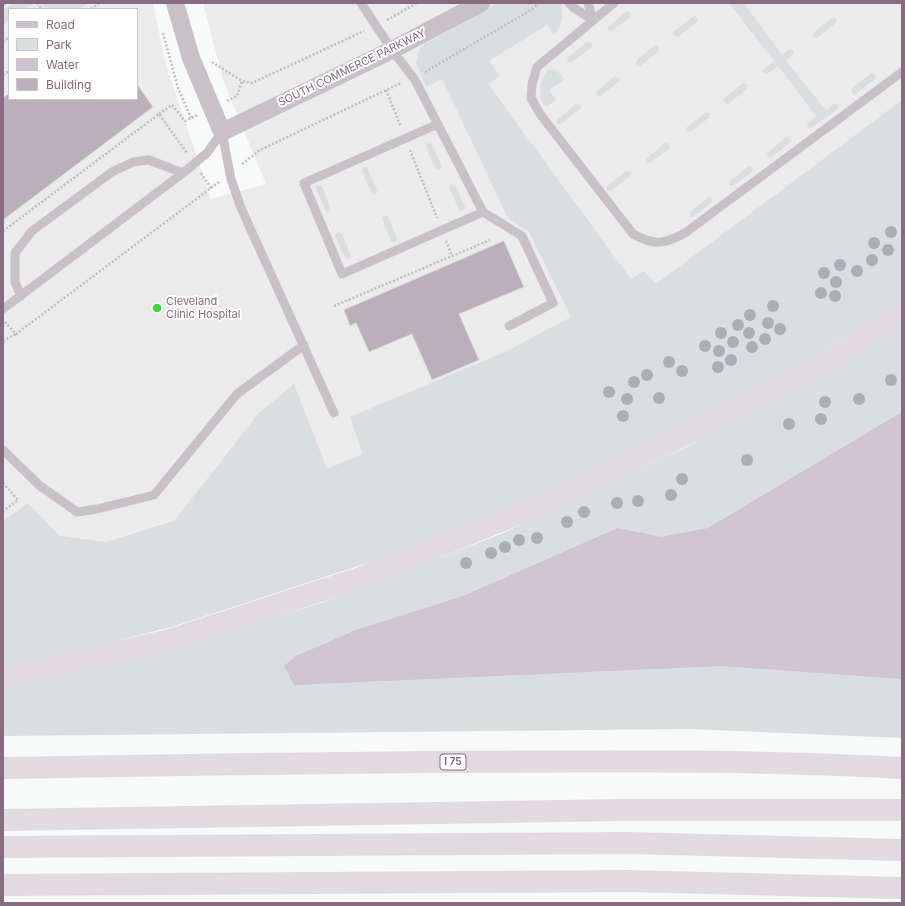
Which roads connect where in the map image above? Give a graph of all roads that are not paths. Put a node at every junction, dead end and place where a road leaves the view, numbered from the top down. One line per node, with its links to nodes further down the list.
1 (175, 3): 11 (street)
2 (361, 3): 8 (lane)
3 (481, 3): 8 (street, SOUTH COMMERCE PARKWAY)
4 (569, 3): 7 (lane)
5 (588, 3): 7 (lane)
6 (614, 3): 7 (lane)
7 (593, 20): 9 (lane)
8 (392, 50): 10 (lane); 11 (street, SOUTH COMMERCE PARKWAY)
9 (902, 72)
10 (438, 124): 13 (lane); 13 (lane)
11 (222, 132): 12 (lane); 18 (lane)
12 (183, 173): 14 (lane); 14 (lane)
13 (483, 212): 17 (lane)
14 (21, 296): 15 (lane)
15 (3, 309)
16 (902, 313): 21 (highway)
17 (509, 326)
18 (304, 345): 19 (lane); 20 (lane)
19 (334, 413)
20 (3, 450)
21 (3, 678)
22 (3, 768): 23 (highway, I 75)
23 (902, 768)
24 (902, 810): 25 (highway)
25 (3, 820)
26 (3, 847): 27 (highway)
27 (902, 850)
28 (3, 885): 29 (highway)
29 (902, 888)

